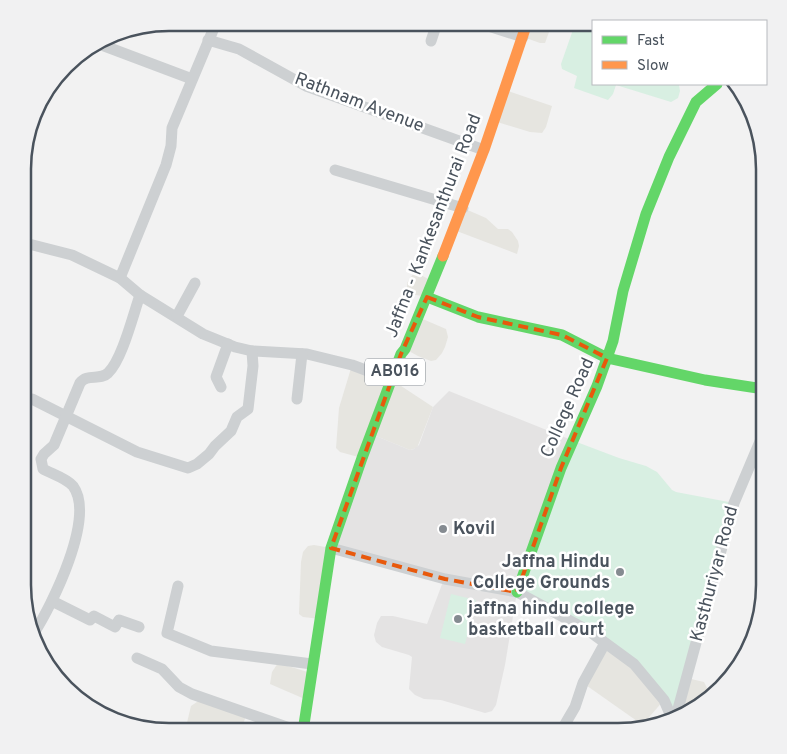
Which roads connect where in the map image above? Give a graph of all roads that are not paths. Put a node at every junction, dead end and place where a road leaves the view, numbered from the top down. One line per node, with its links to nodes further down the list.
1 (212, 31): 6 (street)
2 (434, 32): 7 (street)
3 (506, 32): 5 (street)
4 (525, 32): 5 (street, Jaffna - Kankesanthurai Road / AB016)
5 (523, 37): 11 (street, Jaffna - Kankesanthurai Road / AB016)
6 (208, 40): 9 (street); 11 (street, Rathnam Avenue)
7 (431, 41)
8 (106, 47): 9 (street)
9 (192, 79): 15 (street)
10 (716, 85): 23 (street)
11 (484, 150): 13 (street, Jaffna - Kankesanthurai Road / AB016)
12 (335, 170): 13 (street)
13 (463, 208): 18 (street, Jaffna - Kankesanthurai Road / AB016)
14 (31, 244): 15 (street)
15 (120, 278): 17 (street)
16 (195, 283): 19 (street)
17 (140, 295): 19 (street); 29 (street)
18 (427, 297): 23 (street); 24 (street, Jaffna - Kankesanthurai Road / AB016)
19 (177, 316): 20 (street)
20 (228, 344): 21 (street); 25 (street)
21 (252, 351): 22 (street); 29 (street)
22 (302, 354): 24 (street); 28 (street)
23 (607, 358): 26 (street, College Road); 33 (street, College Road)
24 (392, 380): 31 (street, Jaffna - Kankesanthurai Road / AB016)
25 (222, 387)
26 (755, 388)
27 (32, 399): 29 (street)
28 (297, 399)
29 (66, 417): 34 (street)
30 (755, 455): 40 (street, Kasthuriyar Road)
31 (331, 548): 33 (street); 39 (street, Jaffna - Kankesanthurai Road / AB016)
32 (178, 586): 39 (street)
33 (517, 592): 37 (street)
34 (52, 601): 35 (street); 36 (street)
35 (38, 625)
36 (139, 627)
37 (605, 643): 41 (street); 44 (street)
38 (137, 658): 42 (street)
39 (312, 664): 43 (street, Jaffna - Kankesanthurai Road / AB016)
40 (677, 709)
41 (670, 712)
42 (272, 722)
43 (305, 722)
44 (567, 722)

